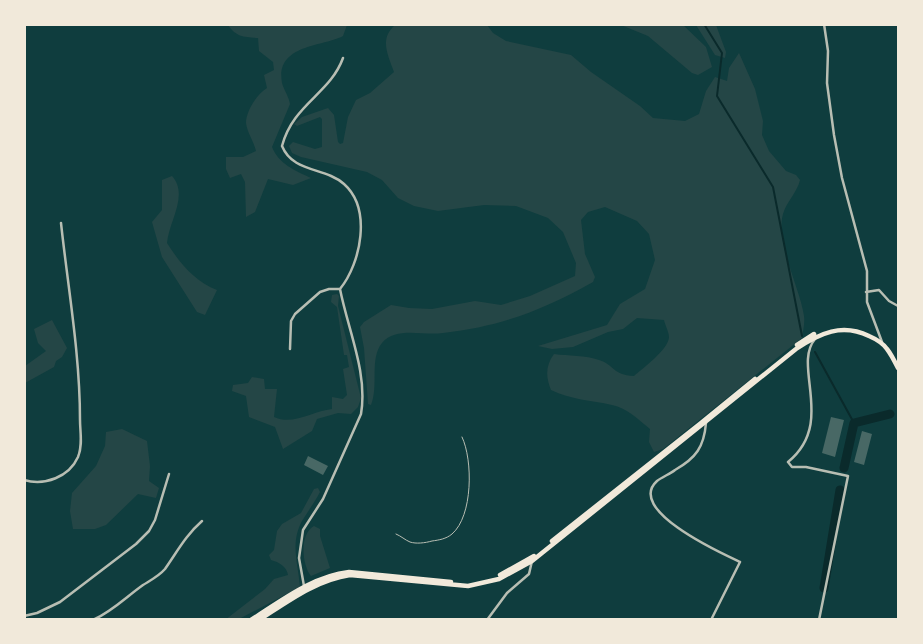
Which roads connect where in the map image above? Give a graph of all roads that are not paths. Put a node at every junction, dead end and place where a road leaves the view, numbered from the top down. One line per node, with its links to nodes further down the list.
1 (824, 24): 5 (street)
2 (343, 58): 4 (street)
3 (61, 223): 14 (street)
4 (340, 289): 9 (street); 18 (street)
5 (866, 292): 6 (street); 8 (street)
6 (898, 306)
7 (815, 335): 8 (highway); 10 (highway); 11 (highway); 25 (street)
8 (882, 342): 10 (highway)
9 (290, 349)
10 (898, 367)
11 (704, 421): 17 (highway); 24 (street)
12 (462, 437): 16 (lane)
13 (169, 474): 19 (street)
14 (24, 480)
15 (202, 521): 20 (street)
16 (396, 534)
17 (531, 559): 18 (highway); 22 (highway); 23 (street)
18 (303, 588): 21 (highway)
19 (24, 615)
20 (93, 620)
21 (251, 620)
22 (259, 620)
23 (487, 620)
24 (711, 620)
25 (819, 620)

